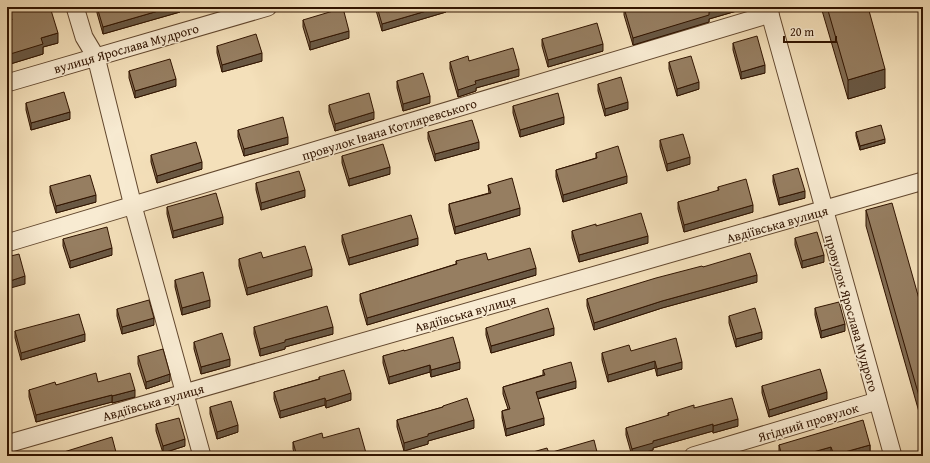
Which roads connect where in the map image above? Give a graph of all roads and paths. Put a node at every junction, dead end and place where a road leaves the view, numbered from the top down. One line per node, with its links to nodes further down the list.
1 (75, 7): 4 (street)
2 (268, 7): 4 (street, вулиця Ярослава Мудрого)
3 (769, 11): 7 (street, провулок Івана Котляревського); 8 (street, провулок Ярослава Мудрого)
4 (96, 56): 5 (street, вулиця Ярослава Мудрого); 7 (street)
5 (7, 83)
6 (923, 181): 8 (street, Авдіївська вулиця)
7 (132, 206): 9 (street, провулок Івана Котляревського); 10 (street)
8 (824, 210): 10 (street, Авдіївська вулиця); 11 (street, провулок Ярослава Мудрого)
9 (7, 243)
10 (183, 393): 12 (street, Авдіївська вулиця); 13 (street)
11 (877, 401): 14 (street, Ягідний провулок); 15 (street, провулок Ярослава Мудрого)
12 (7, 444)
13 (202, 456)
14 (693, 456)
15 (893, 456)

